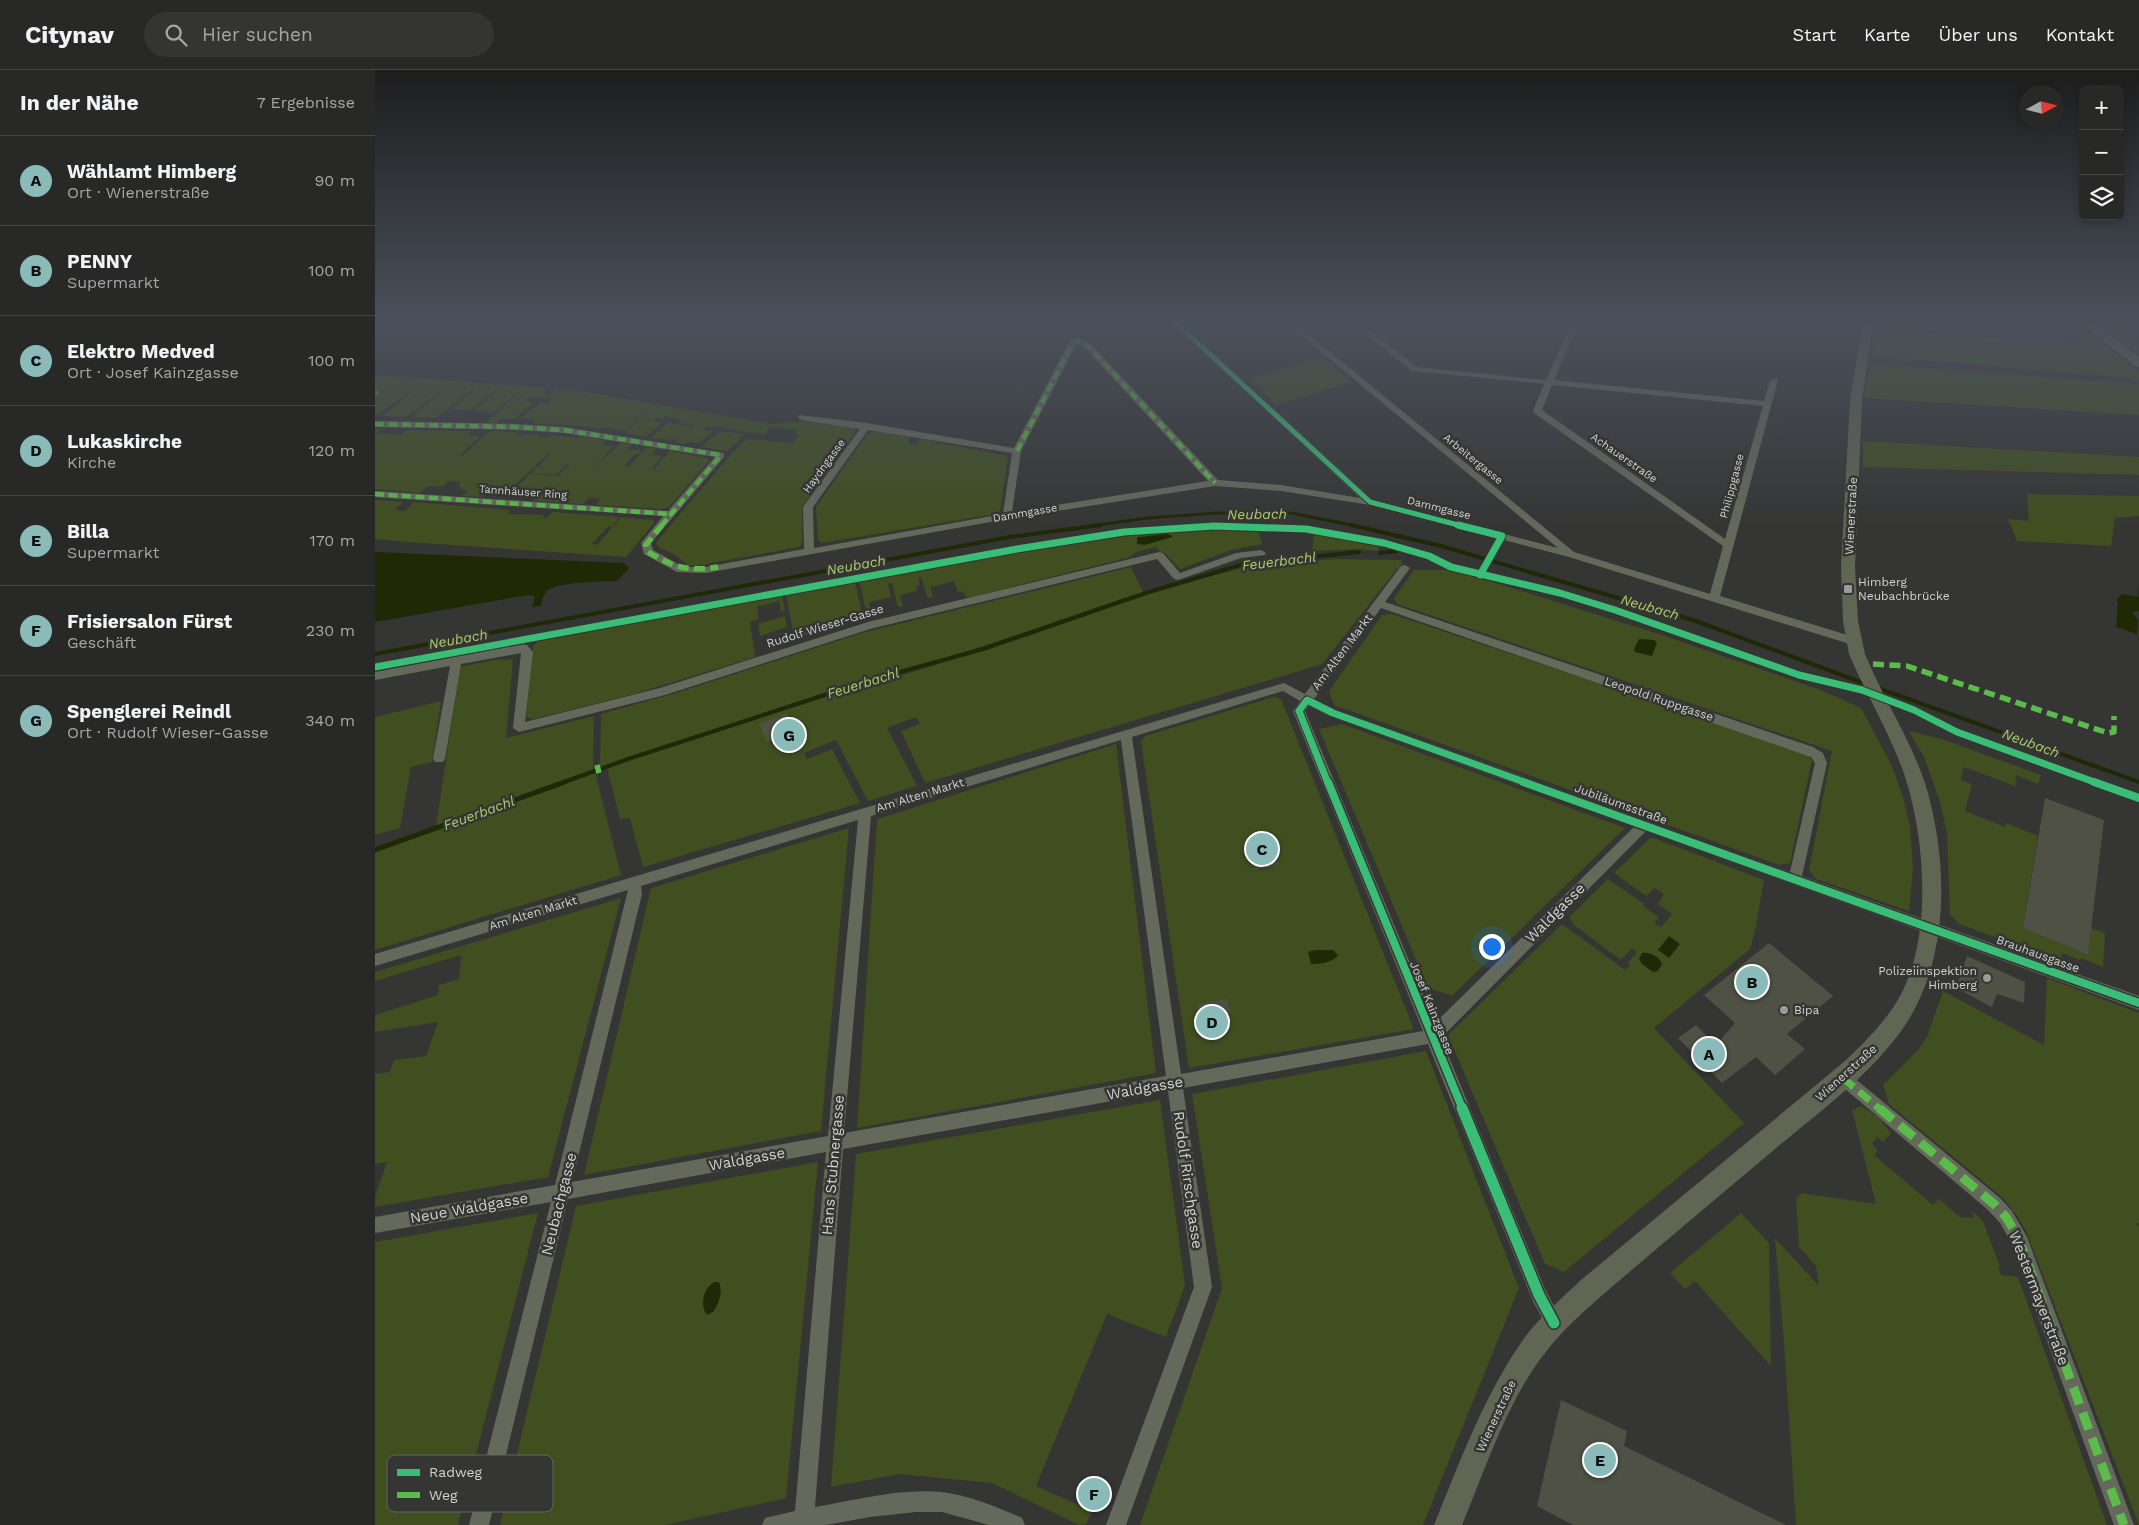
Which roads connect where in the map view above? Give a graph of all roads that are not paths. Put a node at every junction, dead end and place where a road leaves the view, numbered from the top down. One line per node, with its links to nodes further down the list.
1 (1048, 391): 13 (street)
2 (1130, 391): 14 (street)
3 (1250, 391): 16 (street)
4 (1373, 391): 22 (street, Arbeitergasse)
5 (1545, 391): 19 (street, Achauerstraße)
6 (1642, 391): 9 (street)
7 (1770, 391): 9 (street, Philippgasse)
8 (1857, 391): 26 (street, Wienerstraße)
9 (1766, 404): 19 (street, Philippgasse)
10 (802, 417): 12 (street)
11 (375, 424): 17 (street)
12 (866, 426): 13 (street); 20 (street, Haydngasse)
13 (1017, 451): 18 (street)
14 (1215, 483): 16 (street, Dammgasse); 18 (street, Dammgasse)
15 (375, 494): 17 (street, Tannhäuser Ring)
16 (1370, 502): 22 (street, Dammgasse)
17 (670, 514): 20 (street, Dammgasse)
18 (1007, 516): 20 (street, Dammgasse)
19 (1727, 545): 24 (street, Philippgasse)
20 (809, 550)
21 (1261, 553): 27 (street, Rudolf Wieser-Gasse)
22 (1573, 555): 24 (street, Dammgasse)
23 (1405, 568): 25 (street, Am Alten Markt)
24 (1714, 598): 26 (street, Dammgasse)
25 (1378, 603): 29 (street, Am Alten Markt); 34 (street, Leopold Ruppgasse)
26 (1853, 641): 36 (street, Wienerstraße)
27 (456, 661): 28 (street); 31 (street)
28 (375, 676)
29 (1307, 700): 30 (street, Am Alten Markt); 33 (street, Jubiläumsstraße); 39 (street, Josef Kainzgasse)
30 (1127, 734): 32 (street, Am Alten Markt); 41 (street, Rudolf Rirschgasse)
31 (439, 759)
32 (865, 812): 35 (street, Am Alten Markt); 42 (street, Hans Stubnergasse)
33 (1645, 824): 34 (street, Jubiläumsstraße); 39 (street, Waldgasse)
34 (1795, 880): 36 (street, Jubiläumsstraße)
35 (634, 882): 37 (street, Am Alten Markt); 43 (street, Neubachgasse)
36 (1929, 928): 38 (street, Brauhausgasse); 40 (street, Wienerstraße)
37 (375, 960)
38 (2139, 1002)
39 (1432, 1036): 41 (street, Waldgasse); 45 (street, Josef Kainzgasse)
40 (1843, 1078): 45 (street, Wienerstraße); 54 (street, Westermayerstraße)
41 (1174, 1083): 42 (street, Waldgasse); 52 (street, Rudolf Rirschgasse)
42 (835, 1143): 43 (street, Waldgasse); 48 (street, Hans Stubnergasse)
43 (563, 1192): 44 (street, Neue Waldgasse); 46 (street, Neubachgasse)
44 (375, 1225)
45 (1554, 1323): 53 (street, Wienerstraße)
46 (497, 1455)
47 (482, 1512): 49 (street, Neubachgasse)
48 (804, 1519): 50 (street); 51 (street)
49 (479, 1525)
50 (772, 1525)
51 (1015, 1525)
52 (1116, 1525)
53 (1448, 1525)
54 (2123, 1525)

